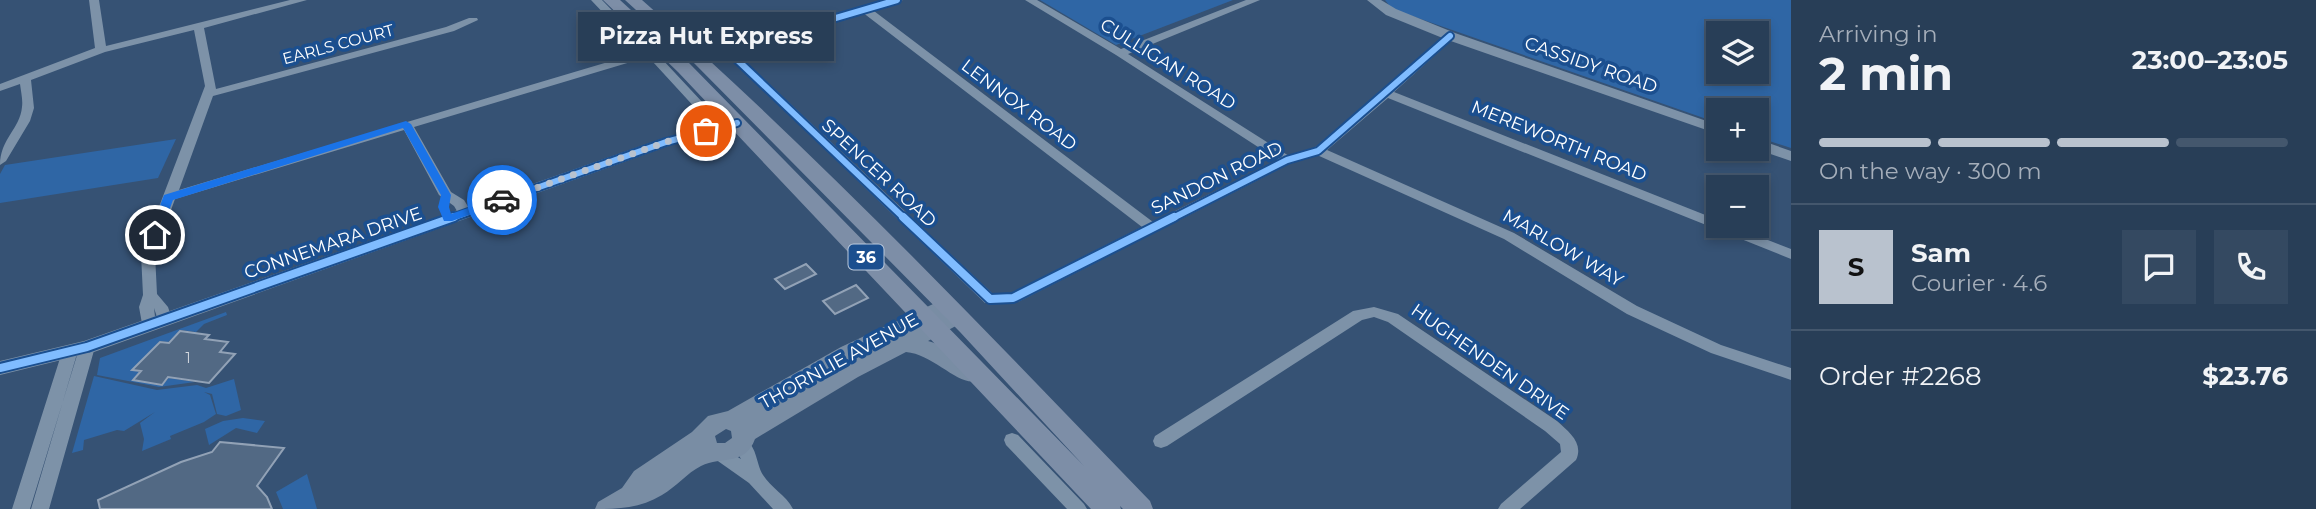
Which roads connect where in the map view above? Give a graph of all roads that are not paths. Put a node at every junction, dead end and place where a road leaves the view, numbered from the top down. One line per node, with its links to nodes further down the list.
1 (94, 0): 21 (street)
2 (302, 0): 14 (street)
3 (596, 0): 16 (street)
4 (611, 0): 20 (main road, 36)
5 (619, 0): 20 (main road)
6 (633, 0): 15 (main road, 36)
7 (897, 0): 12 (street)
8 (1030, 0): 23 (street, CULLIGAN ROAD)
9 (1255, 0): 23 (street)
10 (1366, 0): 17 (street, CASSIDY ROAD)
11 (1373, 0): 17 (street, CASSIDY ROAD)
12 (872, 5): 19 (street); 43 (street, LENNOX ROAD)
13 (473, 20): 28 (street, EARLS COURT)
14 (198, 26): 21 (street); 28 (street)
15 (673, 34): 18 (street); 19 (street); 24 (main road, 36)
16 (630, 35)
17 (1450, 36): 27 (street, SANDON ROAD); 31 (street, CASSIDY ROAD)
18 (710, 38)
19 (754, 41): 22 (street); 24 (street)
20 (651, 48): 24 (main road, 36); 29 (street); 30 (street)
21 (101, 50): 25 (street)
22 (730, 53): 24 (street); 46 (street, SPENCER ROAD)
23 (1120, 53): 37 (street, CULLIGAN ROAD)
24 (690, 62): 29 (main road, 36); 32 (main road, 36)
25 (25, 80): 26 (street); 38 (street)
26 (0, 88)
27 (1385, 93): 35 (street, SANDON ROAD); 42 (street, MEREWORTH ROAD)
28 (209, 94): 39 (street)
29 (726, 119): 33 (street, CONNEMARA DRIVE); 33 (street, CONNEMARA DRIVE); 40 (main road, 36)
30 (406, 124): 39 (street); 41 (street)
31 (1706, 127)
32 (767, 128): 40 (main road); 47 (main road, 36)
33 (674, 140): 41 (street, CONNEMARA DRIVE)
34 (1769, 148): 36 (street)
35 (1318, 151): 37 (street, SANDON ROAD); 53 (street, MARLOW WAY)
36 (1791, 156)
37 (1287, 160): 43 (street, SANDON ROAD)
38 (0, 161)
39 (168, 197): 49 (street)
40 (816, 204): 48 (main road, 36)
41 (456, 216): 49 (street, CONNEMARA DRIVE)
42 (1706, 220)
43 (1151, 227): 46 (street, SANDON ROAD)
44 (1751, 238): 45 (street, MEREWORTH ROAD)
45 (1791, 254)
46 (1013, 298)
47 (952, 310): 48 (main road, THORNLIE AVENUE); 66 (main road, 36)
48 (928, 321): 50 (main road, THORNLIE AVENUE); 54 (main road, THORNLIE AVENUE); 55 (main road, 36)
49 (156, 322): 51 (street, CONNEMARA DRIVE)
50 (902, 344): 55 (main road); 56 (main road, THORNLIE AVENUE)
51 (79, 349): 52 (street, CONNEMARA DRIVE); 60 (street); 61 (street)
52 (0, 368)
53 (1791, 374)
54 (789, 387): 56 (main road); 57 (main road, THORNLIE AVENUE)
55 (996, 391): 65 (main road, 36)
56 (811, 394): 57 (main road, THORNLIE AVENUE)
57 (726, 440): 62 (main road, THORNLIE AVENUE); 63 (street)
58 (1012, 440): 64 (street)
59 (1161, 441): 67 (street, HUGHENDEN DRIVE)
60 (21, 509)
61 (40, 509)
62 (607, 509)
63 (784, 509)
64 (1078, 509)
65 (1108, 509)
66 (1140, 509)
67 (1507, 509)

